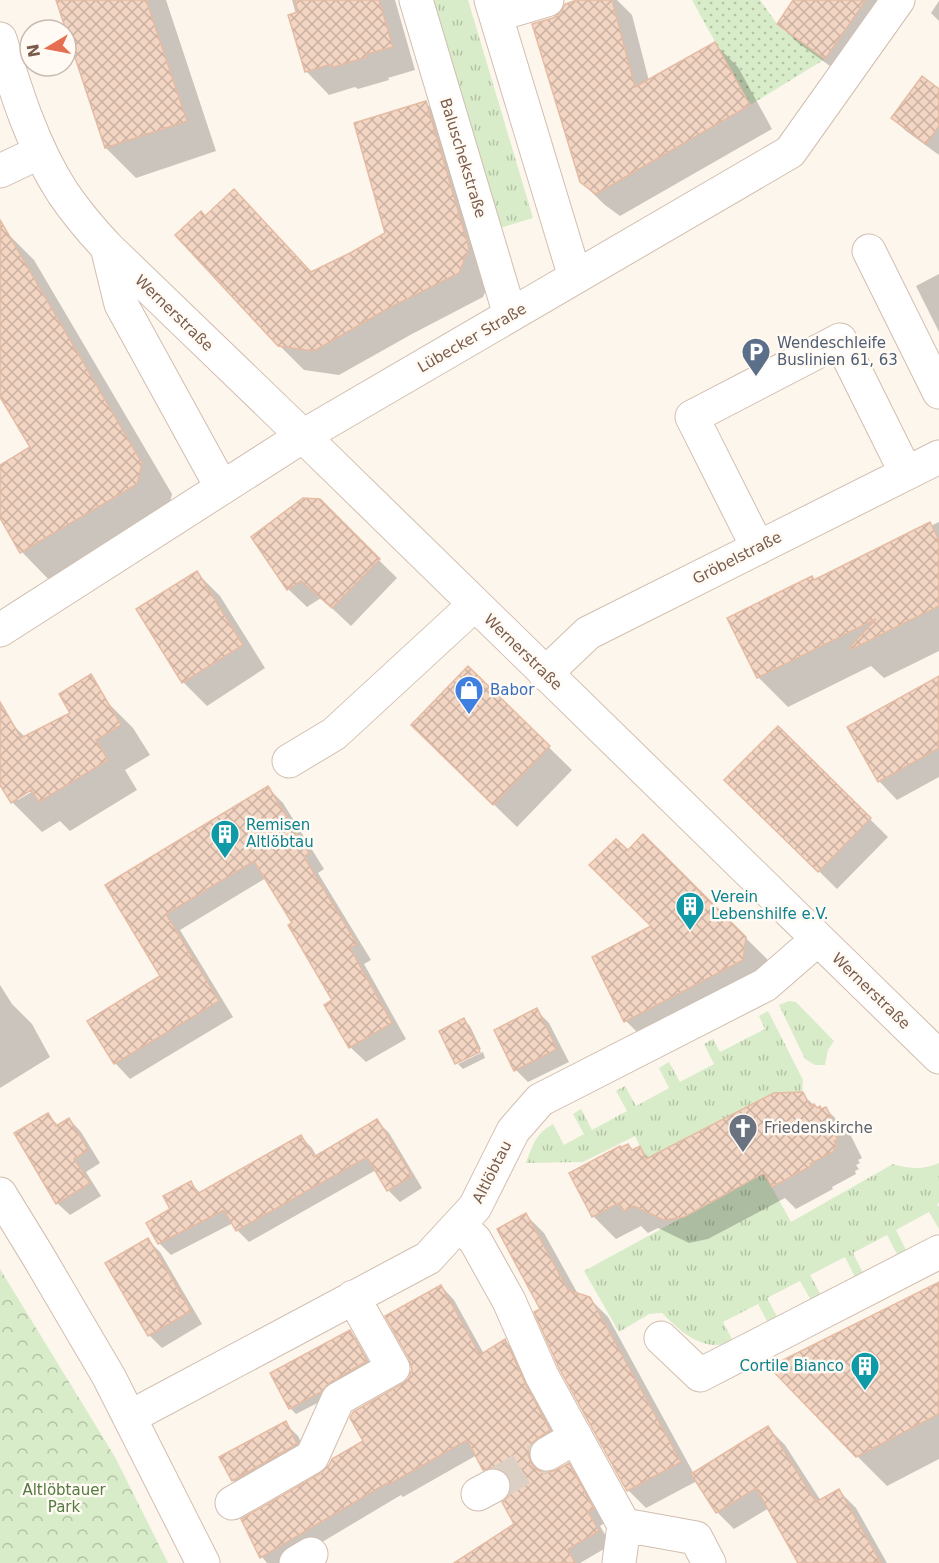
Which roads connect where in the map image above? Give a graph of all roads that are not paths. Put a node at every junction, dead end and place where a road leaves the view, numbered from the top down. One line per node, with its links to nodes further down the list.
1 (416, 0): 11 (street, Baluschekstraße)
2 (547, 0): 4 (street)
3 (898, 0): 10 (street, Lübecker Straße)
4 (493, 8): 10 (street)
5 (0, 39): 6 (street, Wernerstraße)
6 (40, 152): 7 (street); 8 (street, Wernerstraße)
7 (0, 171)
8 (107, 247): 13 (street, Wernerstraße); 16 (street, Wernerstraße)
9 (868, 251): 12 (street)
10 (575, 278): 11 (street, Lübecker Straße)
11 (510, 315): 13 (street, Lübecker Straße)
12 (939, 392)
13 (303, 436): 16 (street, Lübecker Straße); 18 (street, Wernerstraße)
14 (939, 457): 15 (street, Gröbelstraße)
15 (906, 473): 17 (street, Gröbelstraße); 17 (street)
16 (222, 488): 19 (street, Lübecker Straße)
17 (758, 548): 20 (street, Gröbelstraße)
18 (474, 605): 20 (street, Wernerstraße); 21 (street)
19 (0, 630)
20 (545, 674): 22 (street, Wernerstraße)
21 (289, 761)
22 (818, 939): 23 (street, Wernerstraße); 25 (street, Altlöbtau)
23 (939, 1057)
24 (0, 1194): 29 (street)
25 (459, 1225): 27 (street, Altlöbtau); 30 (street)
26 (939, 1252): 28 (street)
27 (353, 1297): 29 (street, Altlöbtau); 32 (street)
28 (661, 1338)
29 (130, 1417): 34 (street)
30 (576, 1437): 31 (street); 33 (street)
31 (547, 1454)
32 (232, 1503)
33 (624, 1525): 35 (street); 36 (street)
34 (203, 1563)
35 (619, 1563)
36 (709, 1563)

